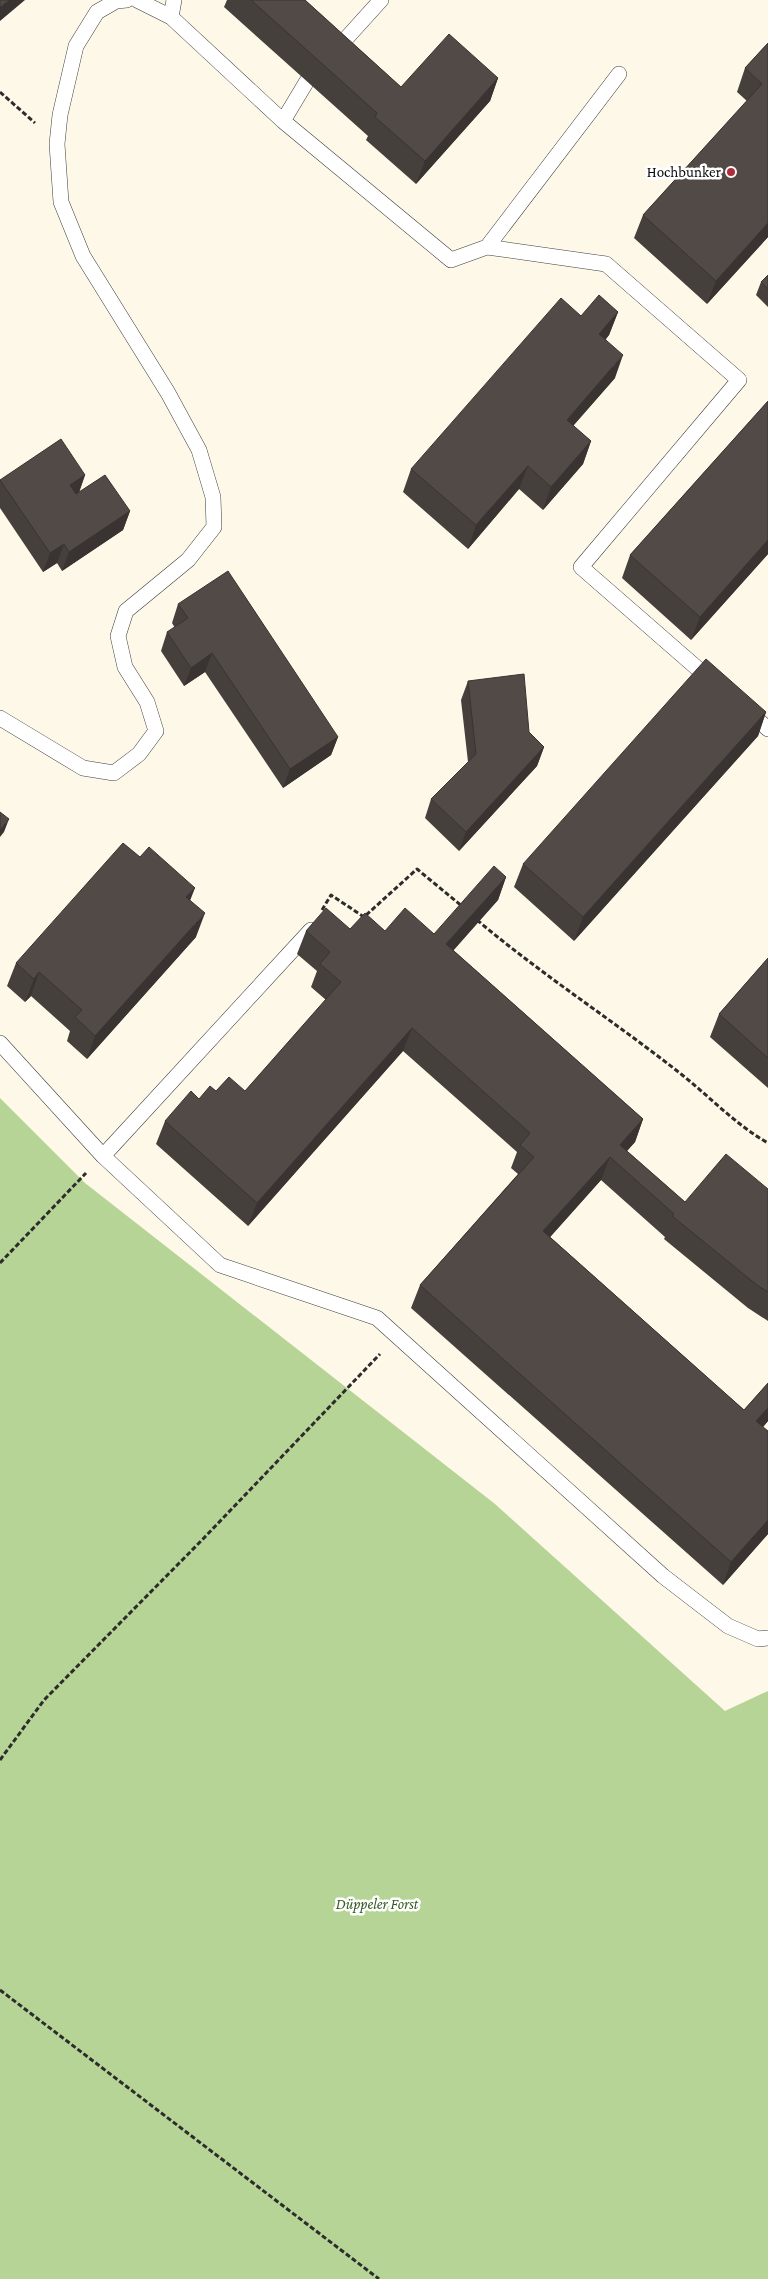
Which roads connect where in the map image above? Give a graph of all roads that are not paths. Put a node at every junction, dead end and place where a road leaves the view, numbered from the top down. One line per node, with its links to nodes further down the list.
1 (127, 0): 13 (lane)
2 (137, 0): 5 (lane)
3 (174, 0): 5 (lane)
4 (381, 0): 6 (lane)
5 (171, 17): 9 (lane)
6 (332, 54)
7 (620, 74): 10 (lane)
8 (307, 81): 9 (lane)
9 (283, 121): 10 (lane)
10 (487, 247): 11 (lane)
11 (723, 690)
12 (738, 703): 14 (lane)
13 (0, 718)
14 (768, 729)
15 (311, 930): 17 (lane)
16 (0, 1043): 17 (lane)
17 (103, 1156): 18 (lane)
18 (768, 1638)

